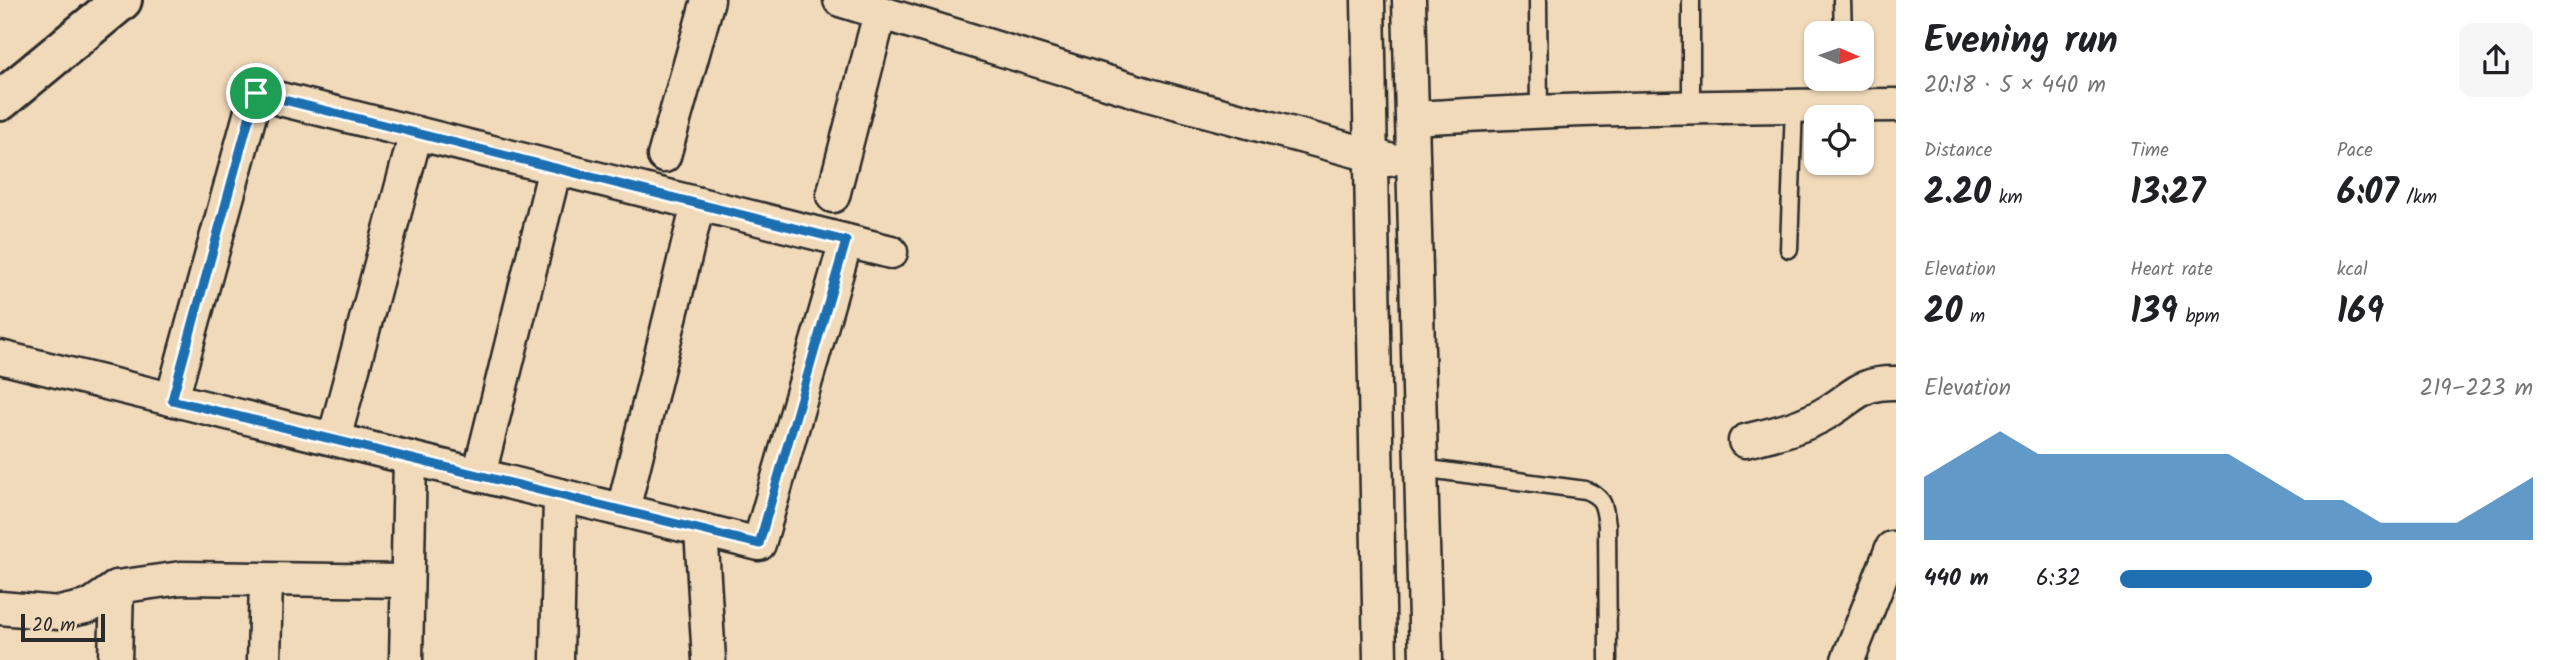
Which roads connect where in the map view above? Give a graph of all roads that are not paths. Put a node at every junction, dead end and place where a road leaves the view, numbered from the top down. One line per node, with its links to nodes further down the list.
1 (122, 0): 12 (street)
2 (708, 0): 19 (street)
3 (840, 0): 9 (street)
4 (1368, 0): 20 (street)
5 (1409, 0): 17 (street)
6 (1538, 0): 16 (lane)
7 (1691, 0): 15 (lane)
8 (1842, 0): 10 (lane)
9 (880, 13): 20 (street); 23 (street)
10 (1843, 21)
11 (1844, 92): 13 (street); 14 (street)
12 (0, 101)
13 (1896, 105)
14 (1794, 106): 15 (street); 26 (lane)
15 (1691, 109): 16 (street)
16 (1539, 113): 17 (street)
17 (1413, 118): 21 (street)
18 (416, 133): 22 (street); 30 (street); 31 (street)
19 (664, 156)
20 (1371, 157): 21 (street); 49 (street)
21 (1414, 164): 34 (street)
22 (555, 168): 24 (street); 35 (street)
23 (833, 196)
24 (698, 204): 25 (street); 37 (street)
25 (846, 241): 27 (street); 38 (street)
26 (1789, 249)
27 (891, 252)
28 (0, 357): 30 (street)
29 (1896, 383): 32 (street)
30 (172, 400): 31 (street)
31 (334, 439): 33 (street)
32 (1745, 441)
33 (410, 458): 35 (street); 41 (street)
34 (1421, 468): 50 (street); 51 (lane)
35 (479, 475): 36 (street)
36 (560, 495): 37 (street); 47 (street)
37 (623, 510): 38 (street)
38 (701, 530): 48 (street)
39 (1892, 548): 52 (street)
40 (266, 580): 41 (street); 42 (street); 45 (street)
41 (407, 581): 46 (street)
42 (117, 587): 43 (street); 44 (street)
43 (0, 608)
44 (115, 660)
45 (264, 660)
46 (406, 660)
47 (557, 660)
48 (709, 660)
49 (1380, 660)
50 (1426, 660)
51 (1608, 660)
52 (1849, 660)

